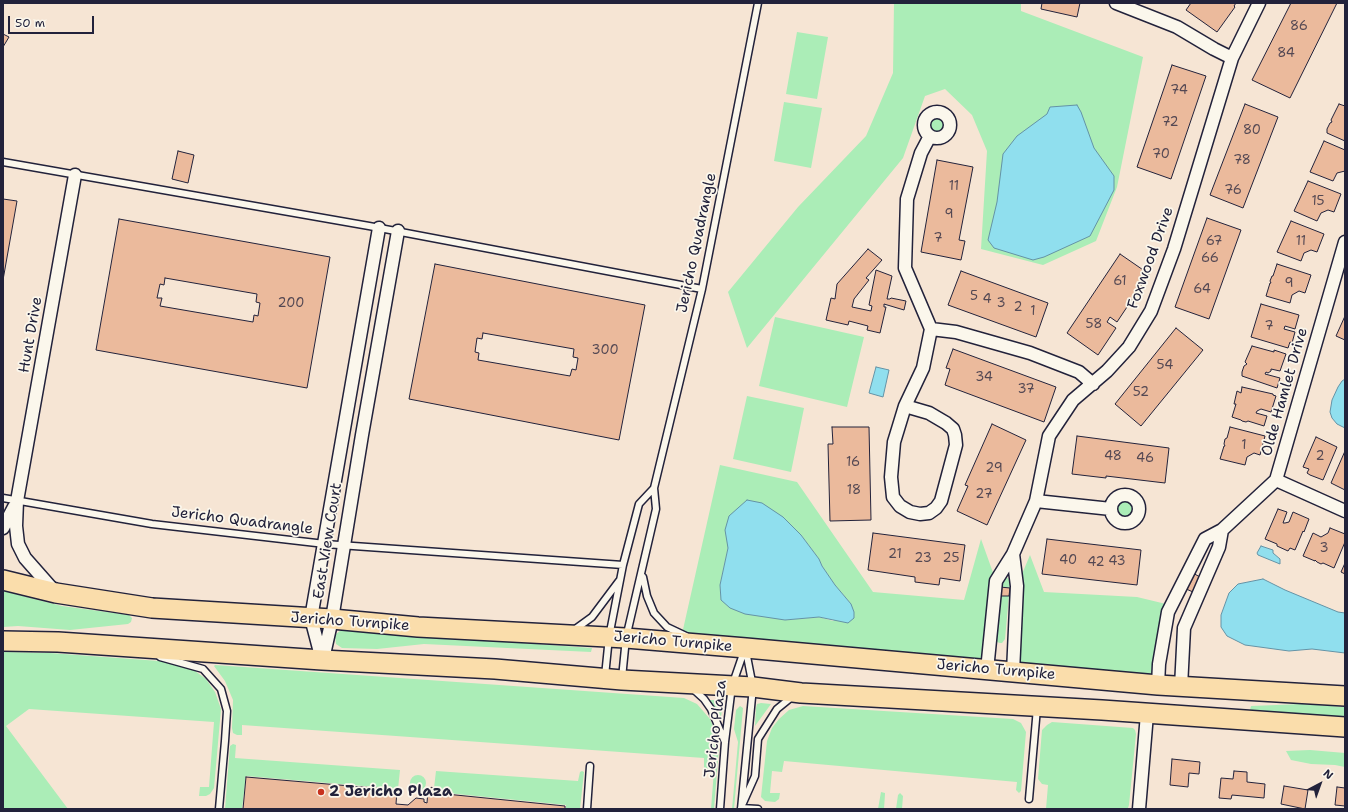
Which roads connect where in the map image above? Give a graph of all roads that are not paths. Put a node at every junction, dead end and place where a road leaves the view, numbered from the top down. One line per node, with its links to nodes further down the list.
1 (758, 3): 12 (lane, Jericho Quadrangle)
2 (1116, 3): 4 (street)
3 (1259, 3): 4 (street, Foxwood Drive)
4 (1232, 58): 14 (street, Foxwood Drive)
5 (930, 136): 13 (street)
6 (3, 162): 7 (lane)
7 (75, 175): 8 (lane); 19 (street, Hunt Drive)
8 (379, 228): 9 (lane); 25 (street, East View Court)
9 (398, 231): 12 (lane); 26 (street, East View Court)
10 (1345, 242): 11 (street, Olde Hamlet Drive)
11 (1340, 279): 16 (street, Olde Hamlet Drive)
12 (702, 290): 17 (lane, Jericho Quadrangle)
13 (931, 328): 14 (street); 15 (street)
14 (1094, 384): 20 (street, Foxwood Drive)
15 (905, 406): 15 (street)
16 (1276, 480): 22 (street); 24 (street, Olde Hamlet Drive)
17 (654, 488): 28 (lane, Jericho Quadrangle); 29 (lane, Jericho Quadrangle)
18 (3, 498): 19 (lane, Jericho Quadrangle)
19 (17, 501): 23 (street, Hunt Drive); 25 (lane, Jericho Quadrangle); 32 (street, Hunt Drive)
20 (1036, 501): 21 (street); 27 (street, Foxwood Drive)
21 (1111, 509)
22 (1345, 511)
23 (3, 528)
24 (1222, 530): 47 (street, Olde Hamlet Drive); 48 (street)
25 (325, 544): 26 (lane, Jericho Quadrangle); 33 (street, East View Court)
26 (344, 545): 28 (lane, Jericho Quadrangle); 34 (street, East View Court)
27 (1013, 554): 42 (street, Foxwood Drive); 43 (street)
28 (623, 566): 31 (lane, Jericho Quadrangle)
29 (643, 571): 36 (lane, Jericho Quadrangle); 38 (lane, Jericho Quadrangle)
30 (3, 580): 32 (main road, Jericho Turnpike)
31 (620, 580): 35 (lane, Jericho Quadrangle); 36 (lane, Jericho Quadrangle)
32 (56, 593): 33 (main road, Jericho Turnpike)
33 (311, 618): 34 (main road, Jericho Turnpike); 41 (street, East View Court)
34 (332, 619): 35 (main road, Jericho Turnpike); 41 (street, East View Court)
35 (566, 635): 36 (main road, Jericho Turnpike)
36 (618, 638): 38 (main road, Jericho Turnpike); 44 (lane, Jericho Quadrangle); 44 (lane, Jericho Quadrangle)
37 (3, 641): 39 (main road)
38 (704, 644): 40 (main road, Jericho Turnpike)
39 (126, 647): 41 (main road); 59 (lane)
40 (746, 648): 42 (main road, Jericho Turnpike); 46 (lane, Jericho Plaza); 49 (lane, Jericho Plaza)
41 (322, 660): 44 (main road)
42 (987, 670): 43 (main road, Jericho Turnpike)
43 (1013, 672): 47 (main road, Jericho Turnpike)
44 (613, 679): 45 (main road)
45 (683, 683): 46 (main road); 55 (lane)
46 (732, 686): 49 (main road); 55 (lane, Jericho Plaza)
47 (1158, 686): 48 (main road, Jericho Turnpike)
48 (1181, 686): 51 (main road, Jericho Turnpike)
49 (753, 687): 50 (main road); 58 (lane, Jericho Plaza)
50 (801, 692): 52 (main road); 58 (lane)
51 (1345, 696)
52 (1038, 707): 53 (main road); 57 (lane)
53 (1147, 714): 54 (main road); 63 (street)
54 (1345, 727)
55 (725, 742): 61 (lane, Jericho Plaza)
56 (590, 766): 60 (lane)
57 (1029, 799)
58 (741, 808): 62 (lane)
59 (219, 809)
60 (587, 809)
61 (720, 809)
62 (758, 809)
63 (1139, 809)

